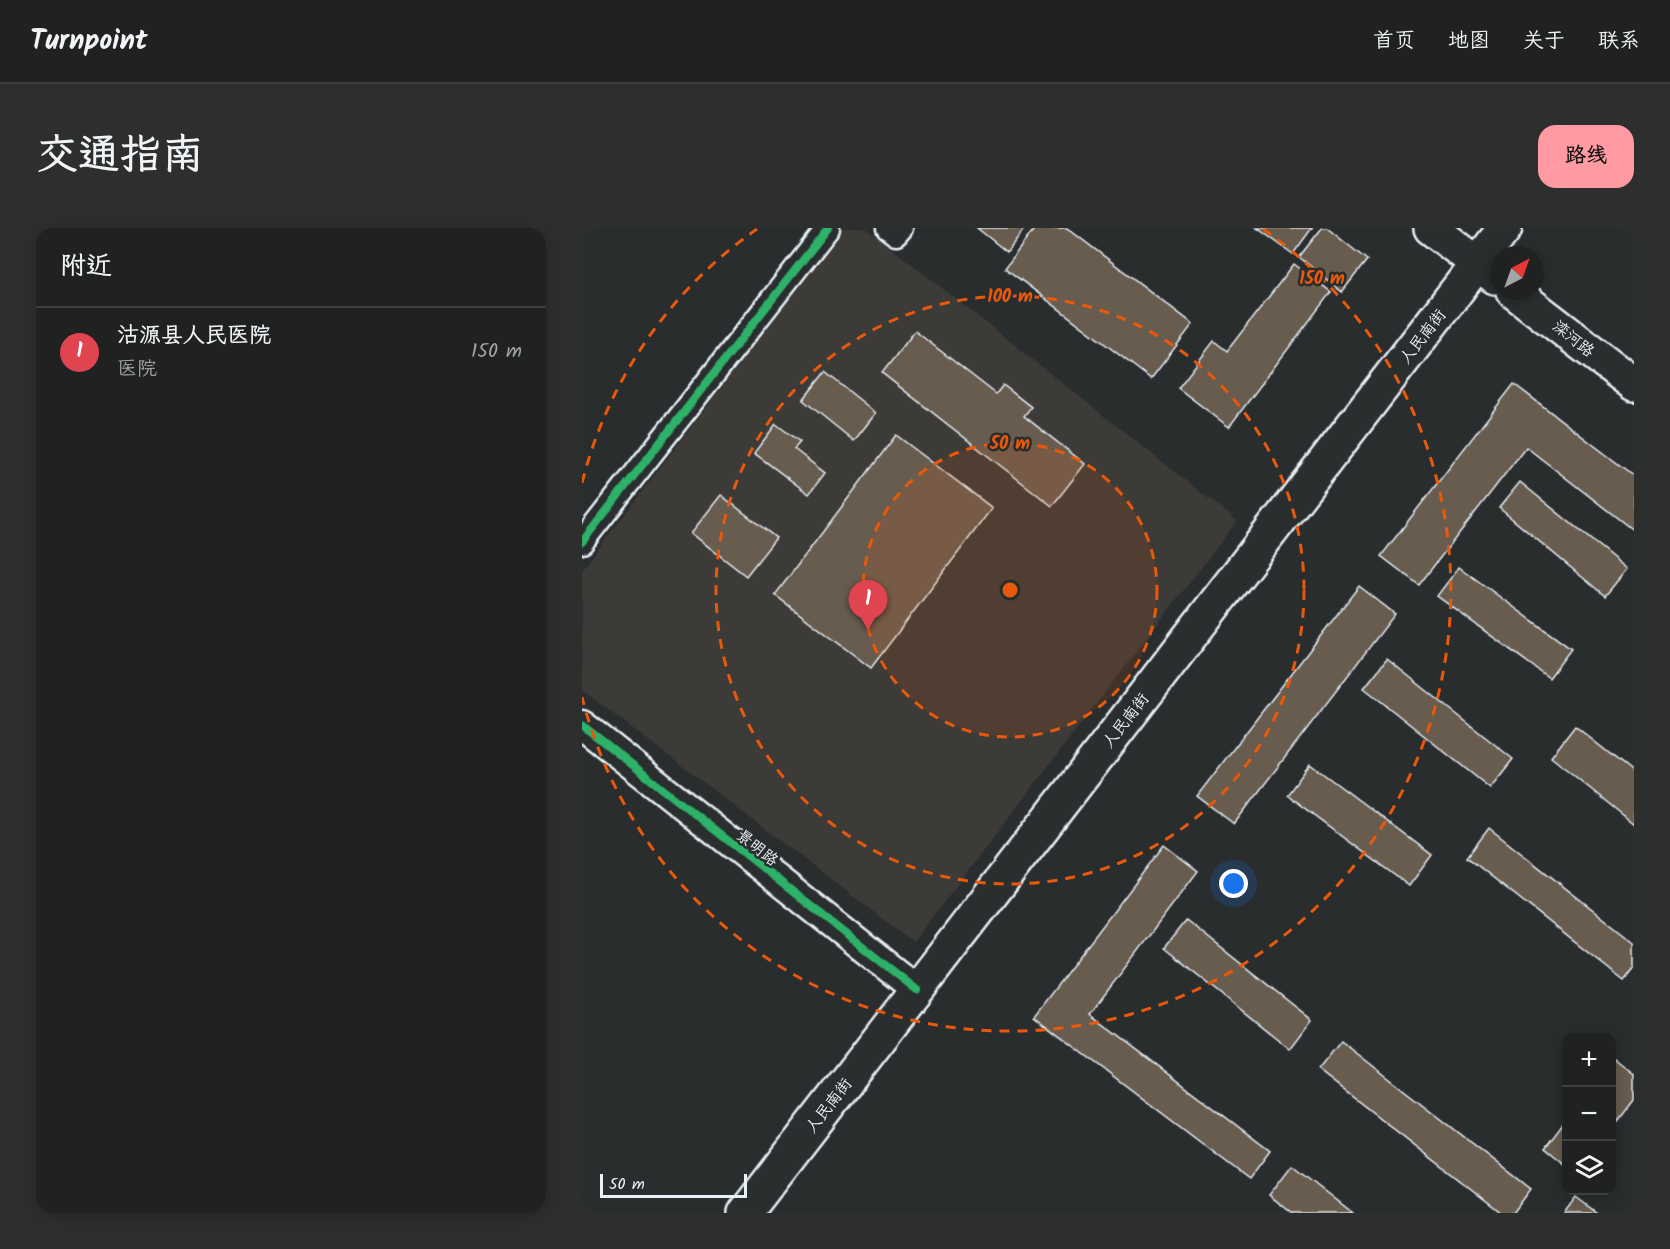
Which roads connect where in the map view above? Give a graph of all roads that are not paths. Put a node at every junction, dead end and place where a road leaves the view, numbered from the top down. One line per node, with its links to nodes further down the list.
1 (828, 228): 9 (street)
2 (888, 228): 3 (street)
3 (901, 228)
4 (1431, 228): 6 (main road)
5 (1505, 228): 6 (main road, 人民南街)
6 (1488, 272): 11 (main road, 人民南街)
7 (1525, 300): 8 (main road, 滦河路)
8 (1634, 384)
9 (582, 542)
10 (582, 725): 11 (street, 景明路)
11 (916, 990): 12 (main road, 人民南街)
12 (745, 1213)

